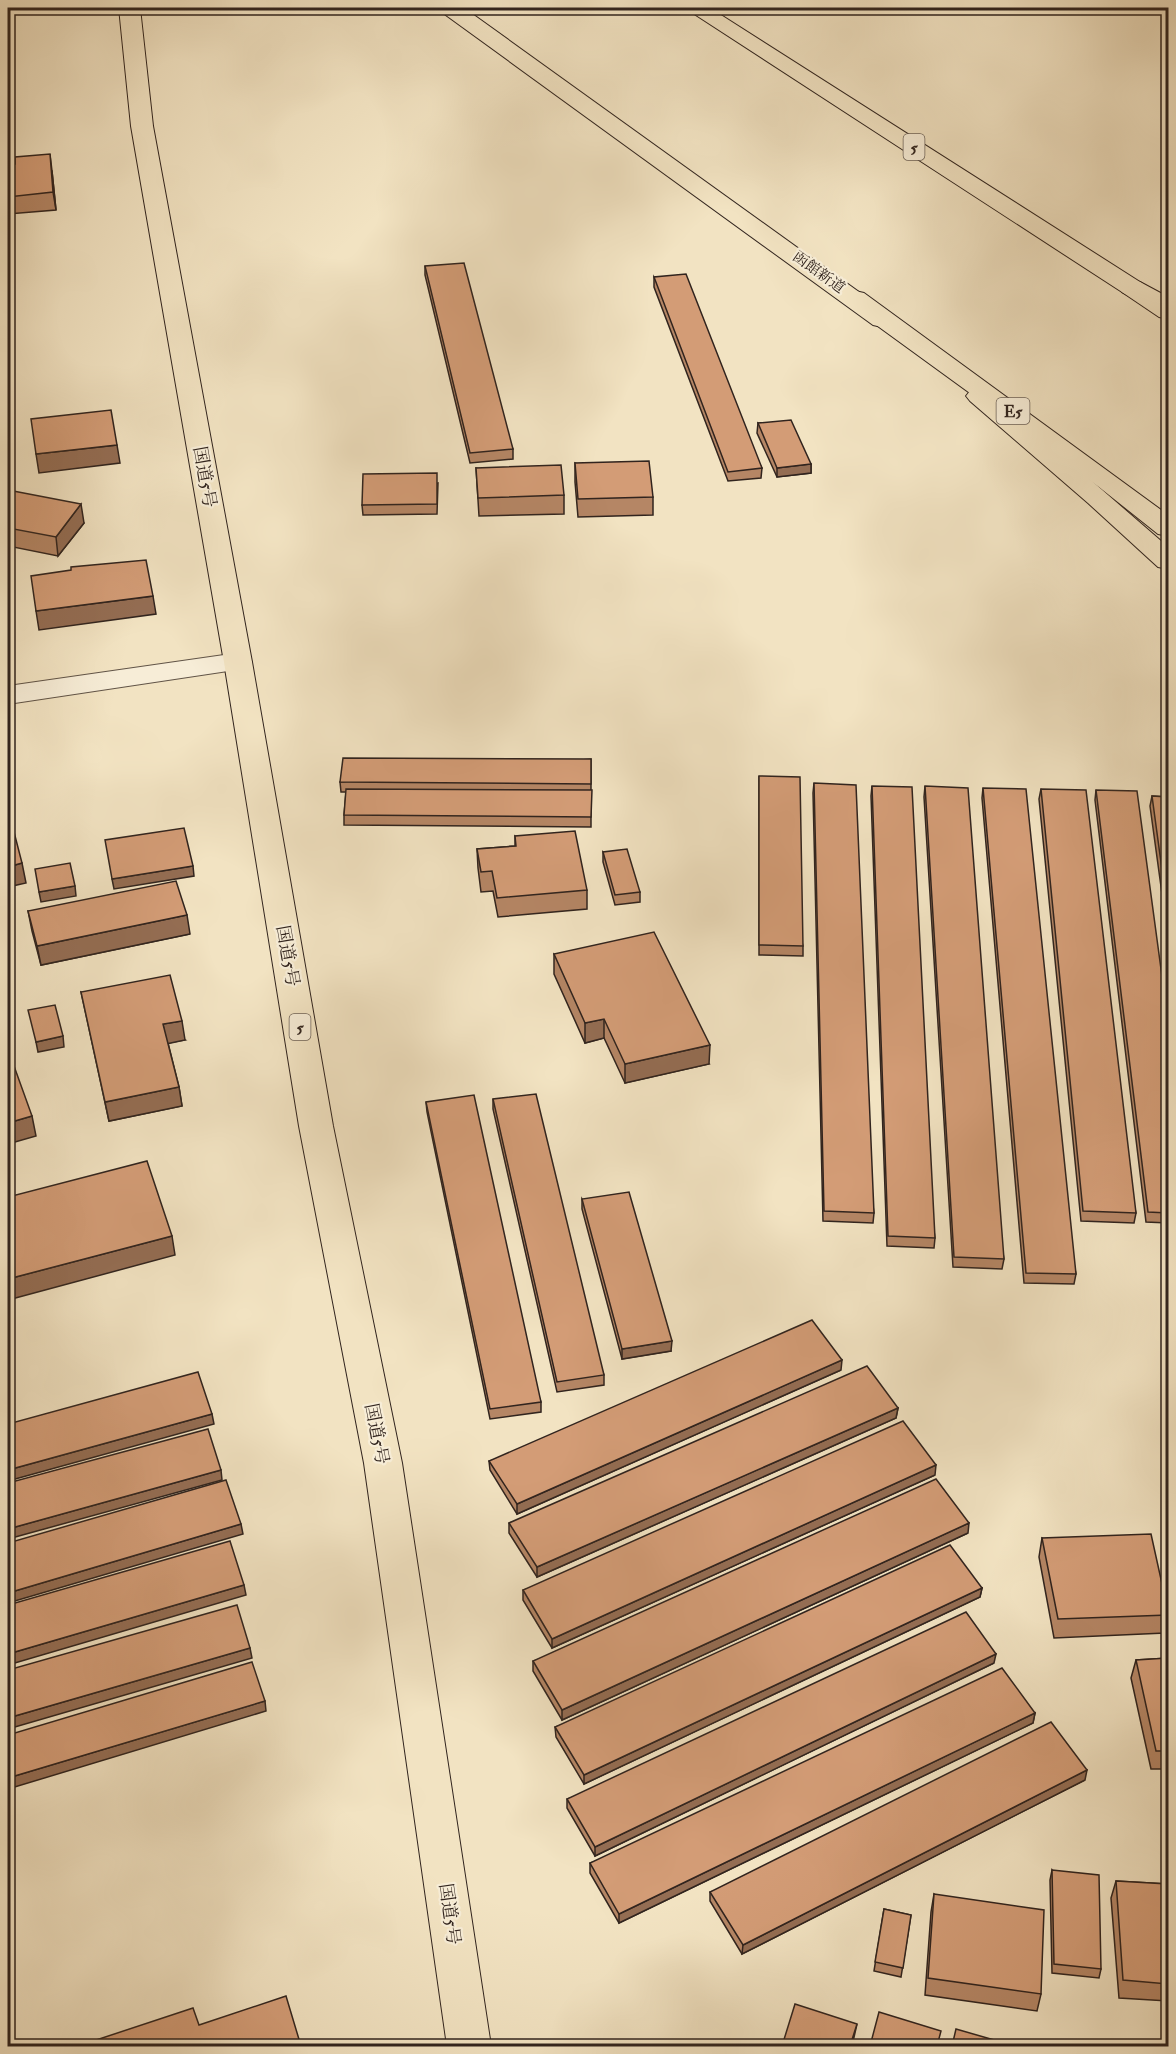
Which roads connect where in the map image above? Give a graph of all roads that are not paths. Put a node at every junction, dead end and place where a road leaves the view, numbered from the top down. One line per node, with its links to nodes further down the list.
1 (129, 8): 8 (highway, 国道5号 / 5)
2 (451, 8): 4 (highway, 函館新道)
3 (696, 8): 5 (highway, 5)
4 (855, 298): 6 (highway, E5); 7 (highway, 函館新道)
5 (1168, 310)
6 (1168, 528)
7 (1168, 561)
8 (238, 662): 9 (street); 10 (highway, 国道5号 / 5)
9 (8, 695)
10 (469, 2046)

